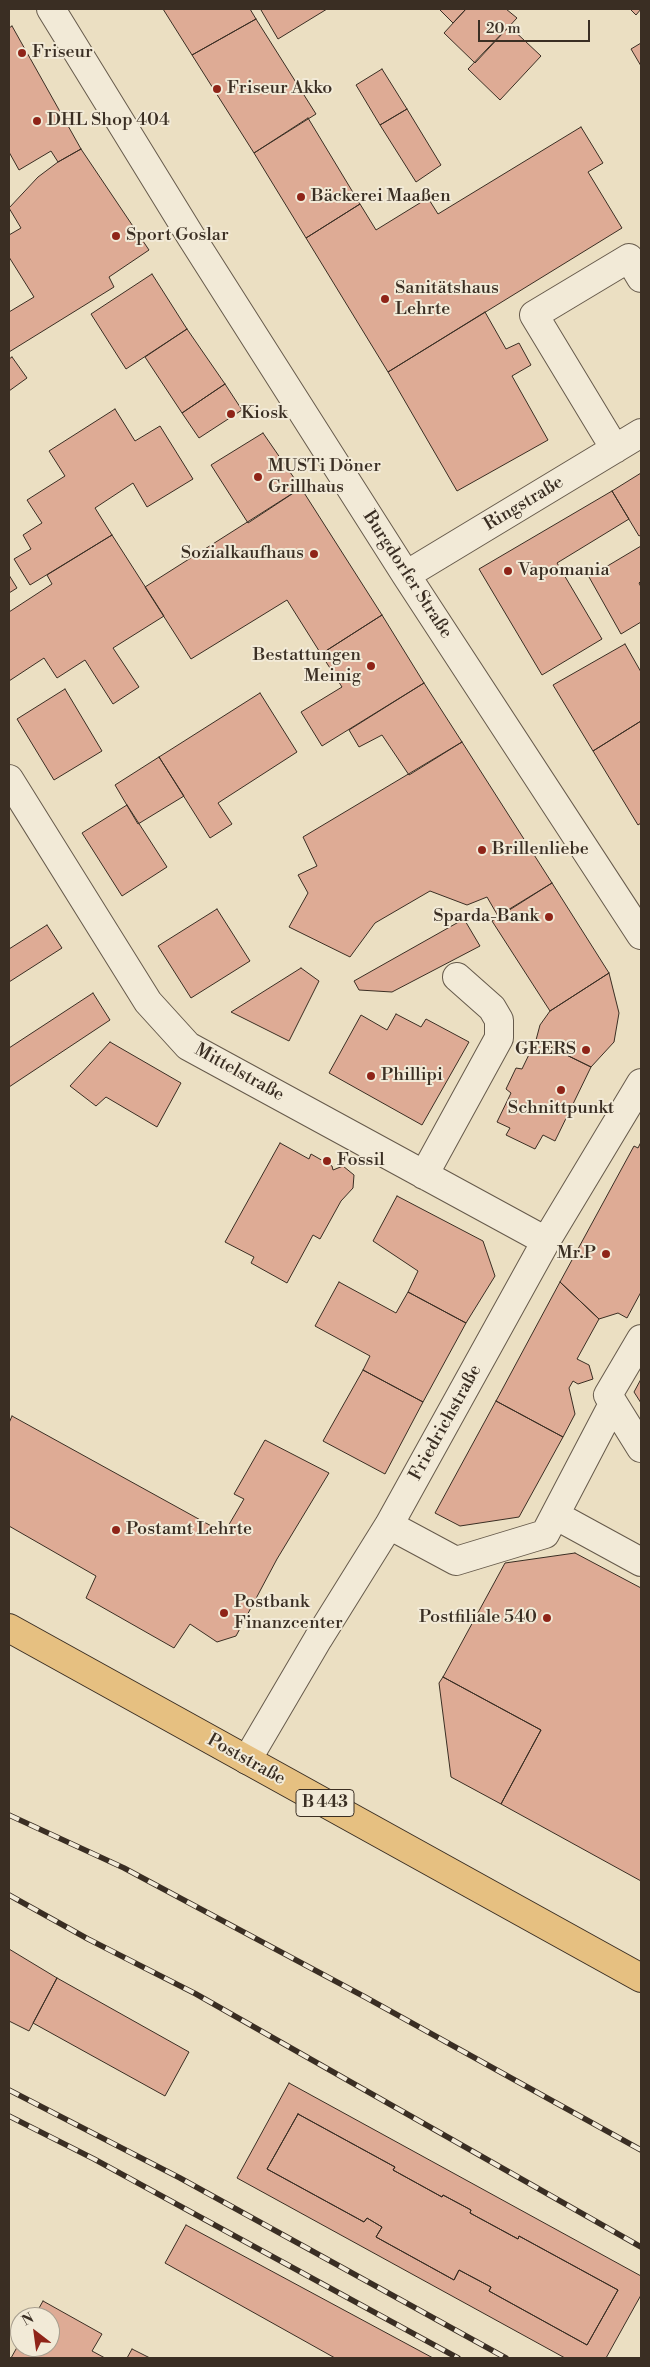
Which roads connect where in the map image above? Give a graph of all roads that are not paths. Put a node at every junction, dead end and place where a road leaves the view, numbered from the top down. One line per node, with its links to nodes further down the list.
1 (51, 9): 5 (street, Burgdorfer Straße)
2 (641, 278): 4 (street)
3 (641, 433): 4 (street, Ringstraße)
4 (615, 449): 5 (street, Ringstraße)
5 (406, 575): 7 (street, Burgdorfer Straße)
6 (9, 779): 10 (street, Mittelstraße)
7 (641, 935)
8 (457, 977): 10 (street)
9 (641, 1083): 11 (street, Friedrichstraße)
10 (424, 1175): 11 (street, Mittelstraße)
11 (546, 1241): 16 (street, Friedrichstraße)
12 (641, 1340): 13 (street)
13 (614, 1404): 14 (street); 15 (street)
14 (641, 1448)
15 (555, 1514): 16 (street); 17 (street)
16 (389, 1525): 19 (street, Friedrichstraße)
17 (641, 1562)
18 (9, 1628): 19 (main road, Poststraße / B 443)
19 (247, 1760): 20 (main road, Poststraße / B 443)
20 (641, 1978)

